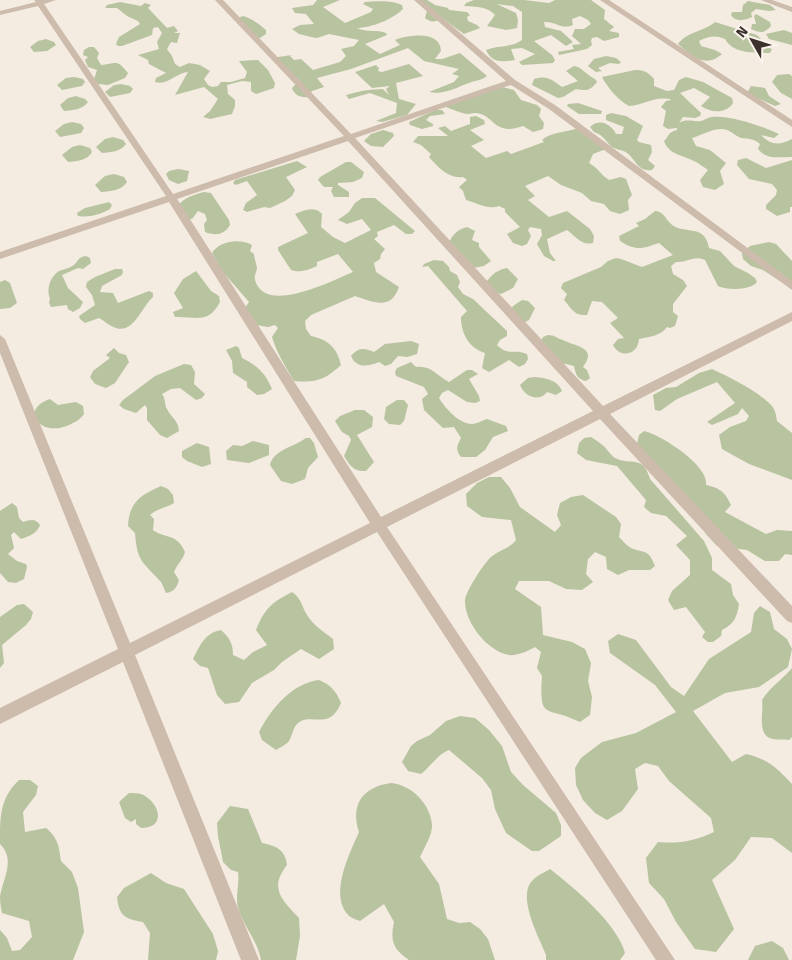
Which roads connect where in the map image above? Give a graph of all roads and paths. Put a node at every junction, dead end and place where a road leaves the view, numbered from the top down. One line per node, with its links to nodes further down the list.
1 (219, 0): 10 (street)
2 (418, 0): 8 (street)
3 (604, 0): 9 (street)
4 (765, 0): 6 (street)
5 (43, 1): 7 (street); 11 (street)
6 (792, 10)
7 (0, 13)
8 (512, 82): 10 (street); 13 (street)
9 (792, 124)
10 (350, 138): 11 (street); 16 (street)
11 (172, 199): 12 (street); 17 (street)
12 (0, 256)
13 (792, 286)
14 (792, 316): 16 (street)
15 (0, 339): 19 (street)
16 (602, 411): 17 (street); 18 (street)
17 (379, 525): 19 (street); 22 (street)
18 (792, 616)
19 (126, 652): 20 (street); 21 (street)
20 (0, 716)
21 (250, 960)
22 (666, 960)

